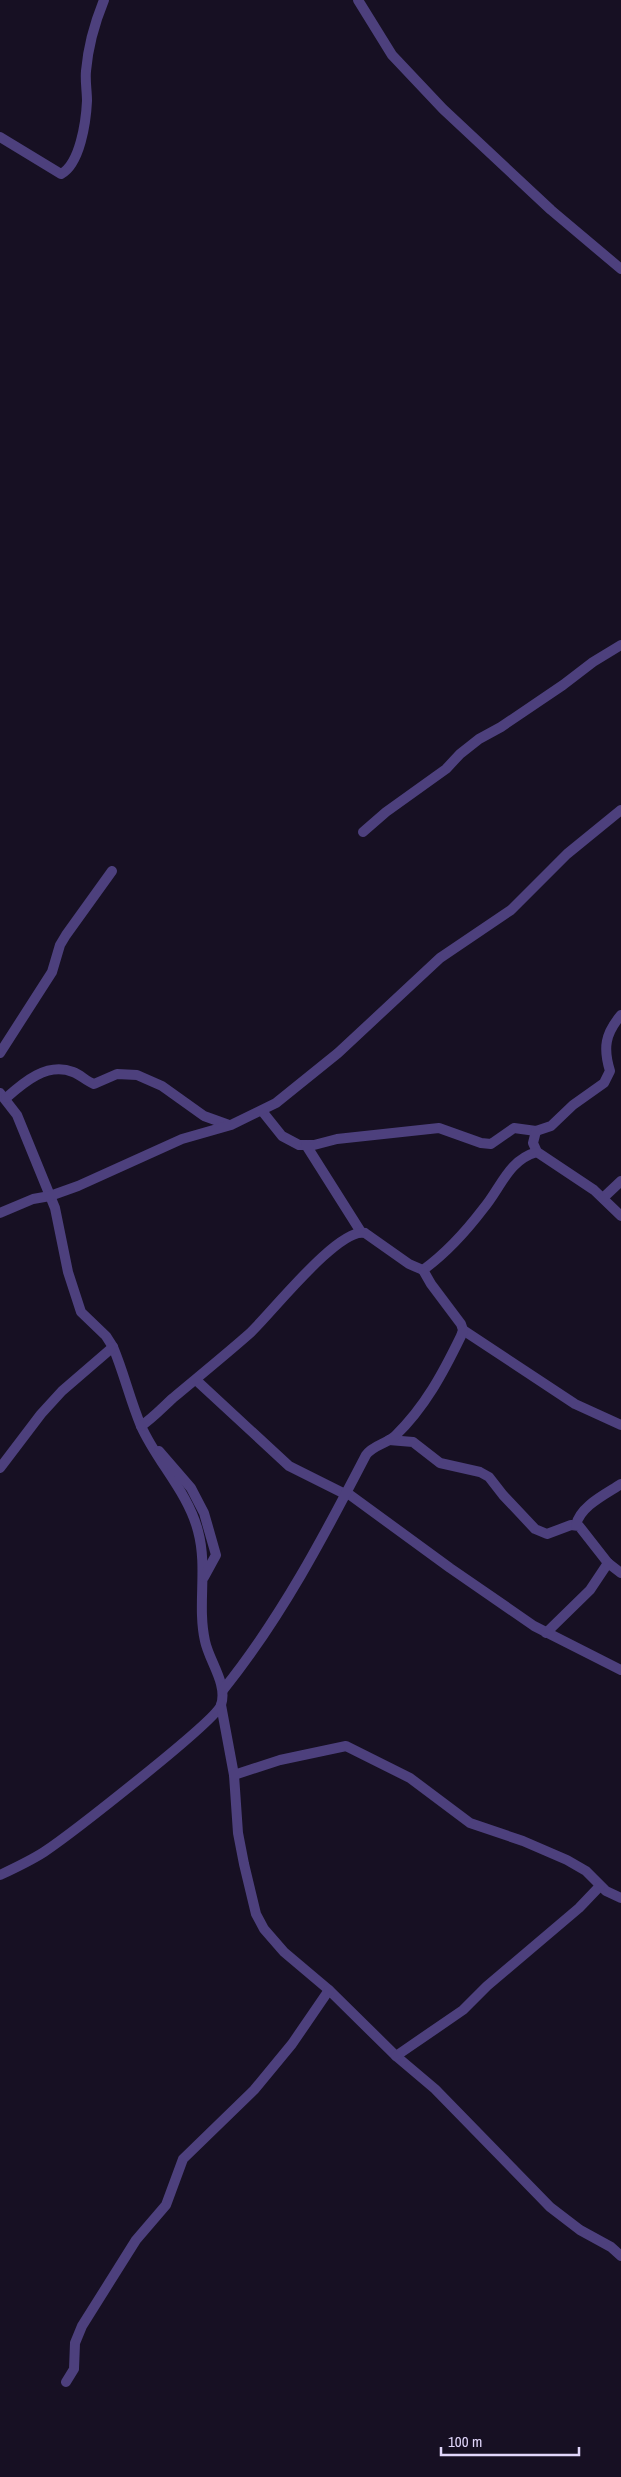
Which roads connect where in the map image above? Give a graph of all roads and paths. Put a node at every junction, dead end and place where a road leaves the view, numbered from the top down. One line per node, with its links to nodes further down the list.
1 (104, 0): 3 (street)
2 (358, 0): 4 (street)
3 (0, 137)
4 (621, 269)
5 (621, 645): 7 (street)
6 (621, 810): 12 (street)
7 (363, 832)
8 (112, 871): 10 (street)
9 (621, 1015): 14 (street)
10 (0, 1053)
11 (3, 1095): 13 (street); 18 (street)
12 (262, 1111): 13 (street); 15 (street)
13 (231, 1125): 18 (street)
14 (536, 1130): 15 (street); 16 (street)
15 (306, 1145): 22 (street)
16 (537, 1152): 19 (street); 23 (street)
17 (621, 1181): 19 (street)
18 (50, 1196): 20 (street); 25 (street)
19 (603, 1198): 21 (street)
20 (0, 1213)
21 (621, 1216)
22 (361, 1232): 23 (street); 26 (street)
23 (423, 1270): 24 (street)
24 (463, 1330): 27 (street); 29 (street)
25 (113, 1347): 28 (street); 30 (street)
26 (196, 1380): 28 (street); 32 (street)
27 (621, 1425)
28 (141, 1426): 38 (street)
29 (389, 1440): 32 (street); 33 (street)
30 (2, 1461)
31 (621, 1484): 33 (street)
32 (346, 1493): 36 (street); 38 (street)
33 (576, 1525): 34 (street)
34 (608, 1563): 35 (street); 36 (street)
35 (621, 1573)
36 (546, 1633): 37 (street)
37 (621, 1670)
38 (223, 1690): 39 (street)
39 (221, 1705): 40 (street); 41 (street)
40 (234, 1775): 42 (street); 44 (street)
41 (0, 1875)
42 (600, 1886): 43 (street); 45 (street)
43 (621, 1898)
44 (329, 1990): 45 (street); 47 (street)
45 (396, 2056): 46 (street)
46 (621, 2256)
47 (66, 2382)

